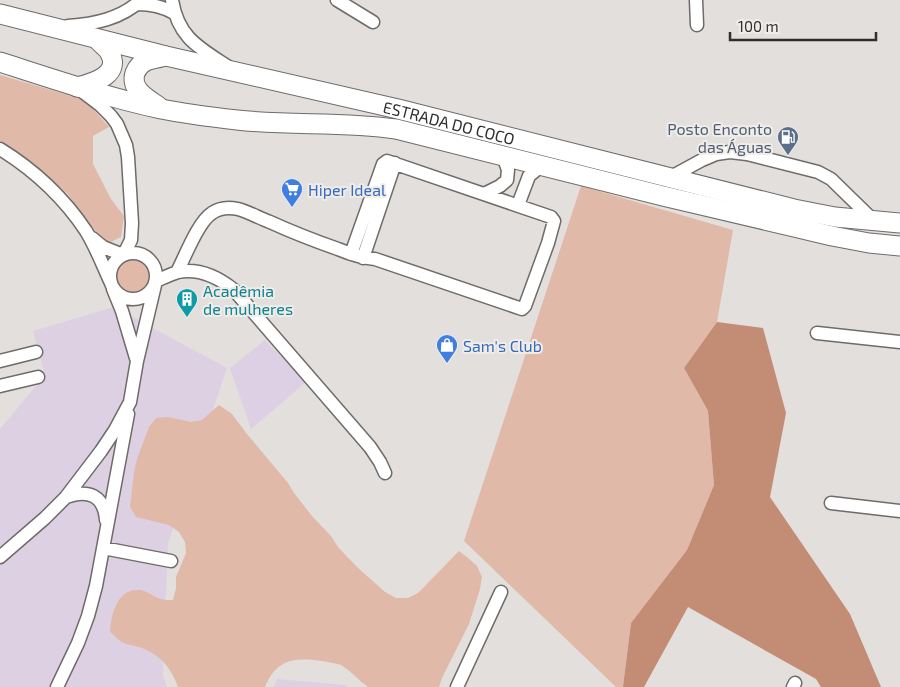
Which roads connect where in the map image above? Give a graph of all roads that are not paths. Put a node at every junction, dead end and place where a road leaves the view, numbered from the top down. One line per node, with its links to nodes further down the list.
1 (337, 0): 6 (street)
2 (696, 0): 7 (street)
3 (139, 2): 4 (street); 8 (street)
4 (173, 6): 12 (street)
5 (0, 14): 8 (highway, ESTRADA DO COCO)
6 (373, 22)
7 (697, 25)
8 (53, 27): 9 (highway, ESTRADA DO COCO)
9 (97, 39): 10 (highway, ESTRADA DO COCO); 13 (highway)
10 (166, 56): 12 (highway, ESTRADA DO COCO); 14 (highway)
11 (0, 62): 13 (highway, ESTRADA DO COCO)
12 (236, 71): 18 (highway, ESTRADA DO COCO)
13 (77, 87): 14 (highway, ESTRADA DO COCO); 25 (street)
14 (162, 109): 16 (highway, ESTRADA DO COCO)
15 (0, 149): 23 (street)
16 (503, 156): 17 (highway, ESTRADA DO COCO); 19 (street)
17 (541, 166): 20 (street); 24 (highway, ESTRADA DO COCO)
18 (669, 178): 21 (highway, ESTRADA DO COCO); 21 (street)
19 (484, 194): 20 (street); 26 (street)
20 (518, 205): 26 (street)
21 (873, 220): 22 (highway, ESTRADA DO COCO)
22 (900, 223)
23 (87, 232): 25 (street); 30 (street)
24 (900, 246)
25 (124, 255): 27 (street); 30 (street)
26 (358, 256): 28 (street)
27 (150, 260): 28 (street); 29 (street)
28 (176, 273): 29 (street); 39 (street)
29 (156, 283): 30 (street); 35 (street)
30 (112, 285): 35 (street)
31 (817, 333): 32 (street)
32 (900, 342)
33 (36, 352): 34 (street)
34 (0, 360)
35 (136, 361): 38 (street)
36 (38, 377): 37 (street)
37 (0, 386)
38 (130, 402): 40 (street); 43 (street)
39 (385, 473)
40 (66, 497): 43 (street); 45 (street)
41 (831, 503): 42 (street)
42 (900, 511)
43 (107, 525): 44 (street)
44 (103, 548): 46 (street); 48 (street)
45 (0, 557)
46 (171, 561)
47 (501, 592): 49 (street)
48 (57, 687)
49 (457, 687)

